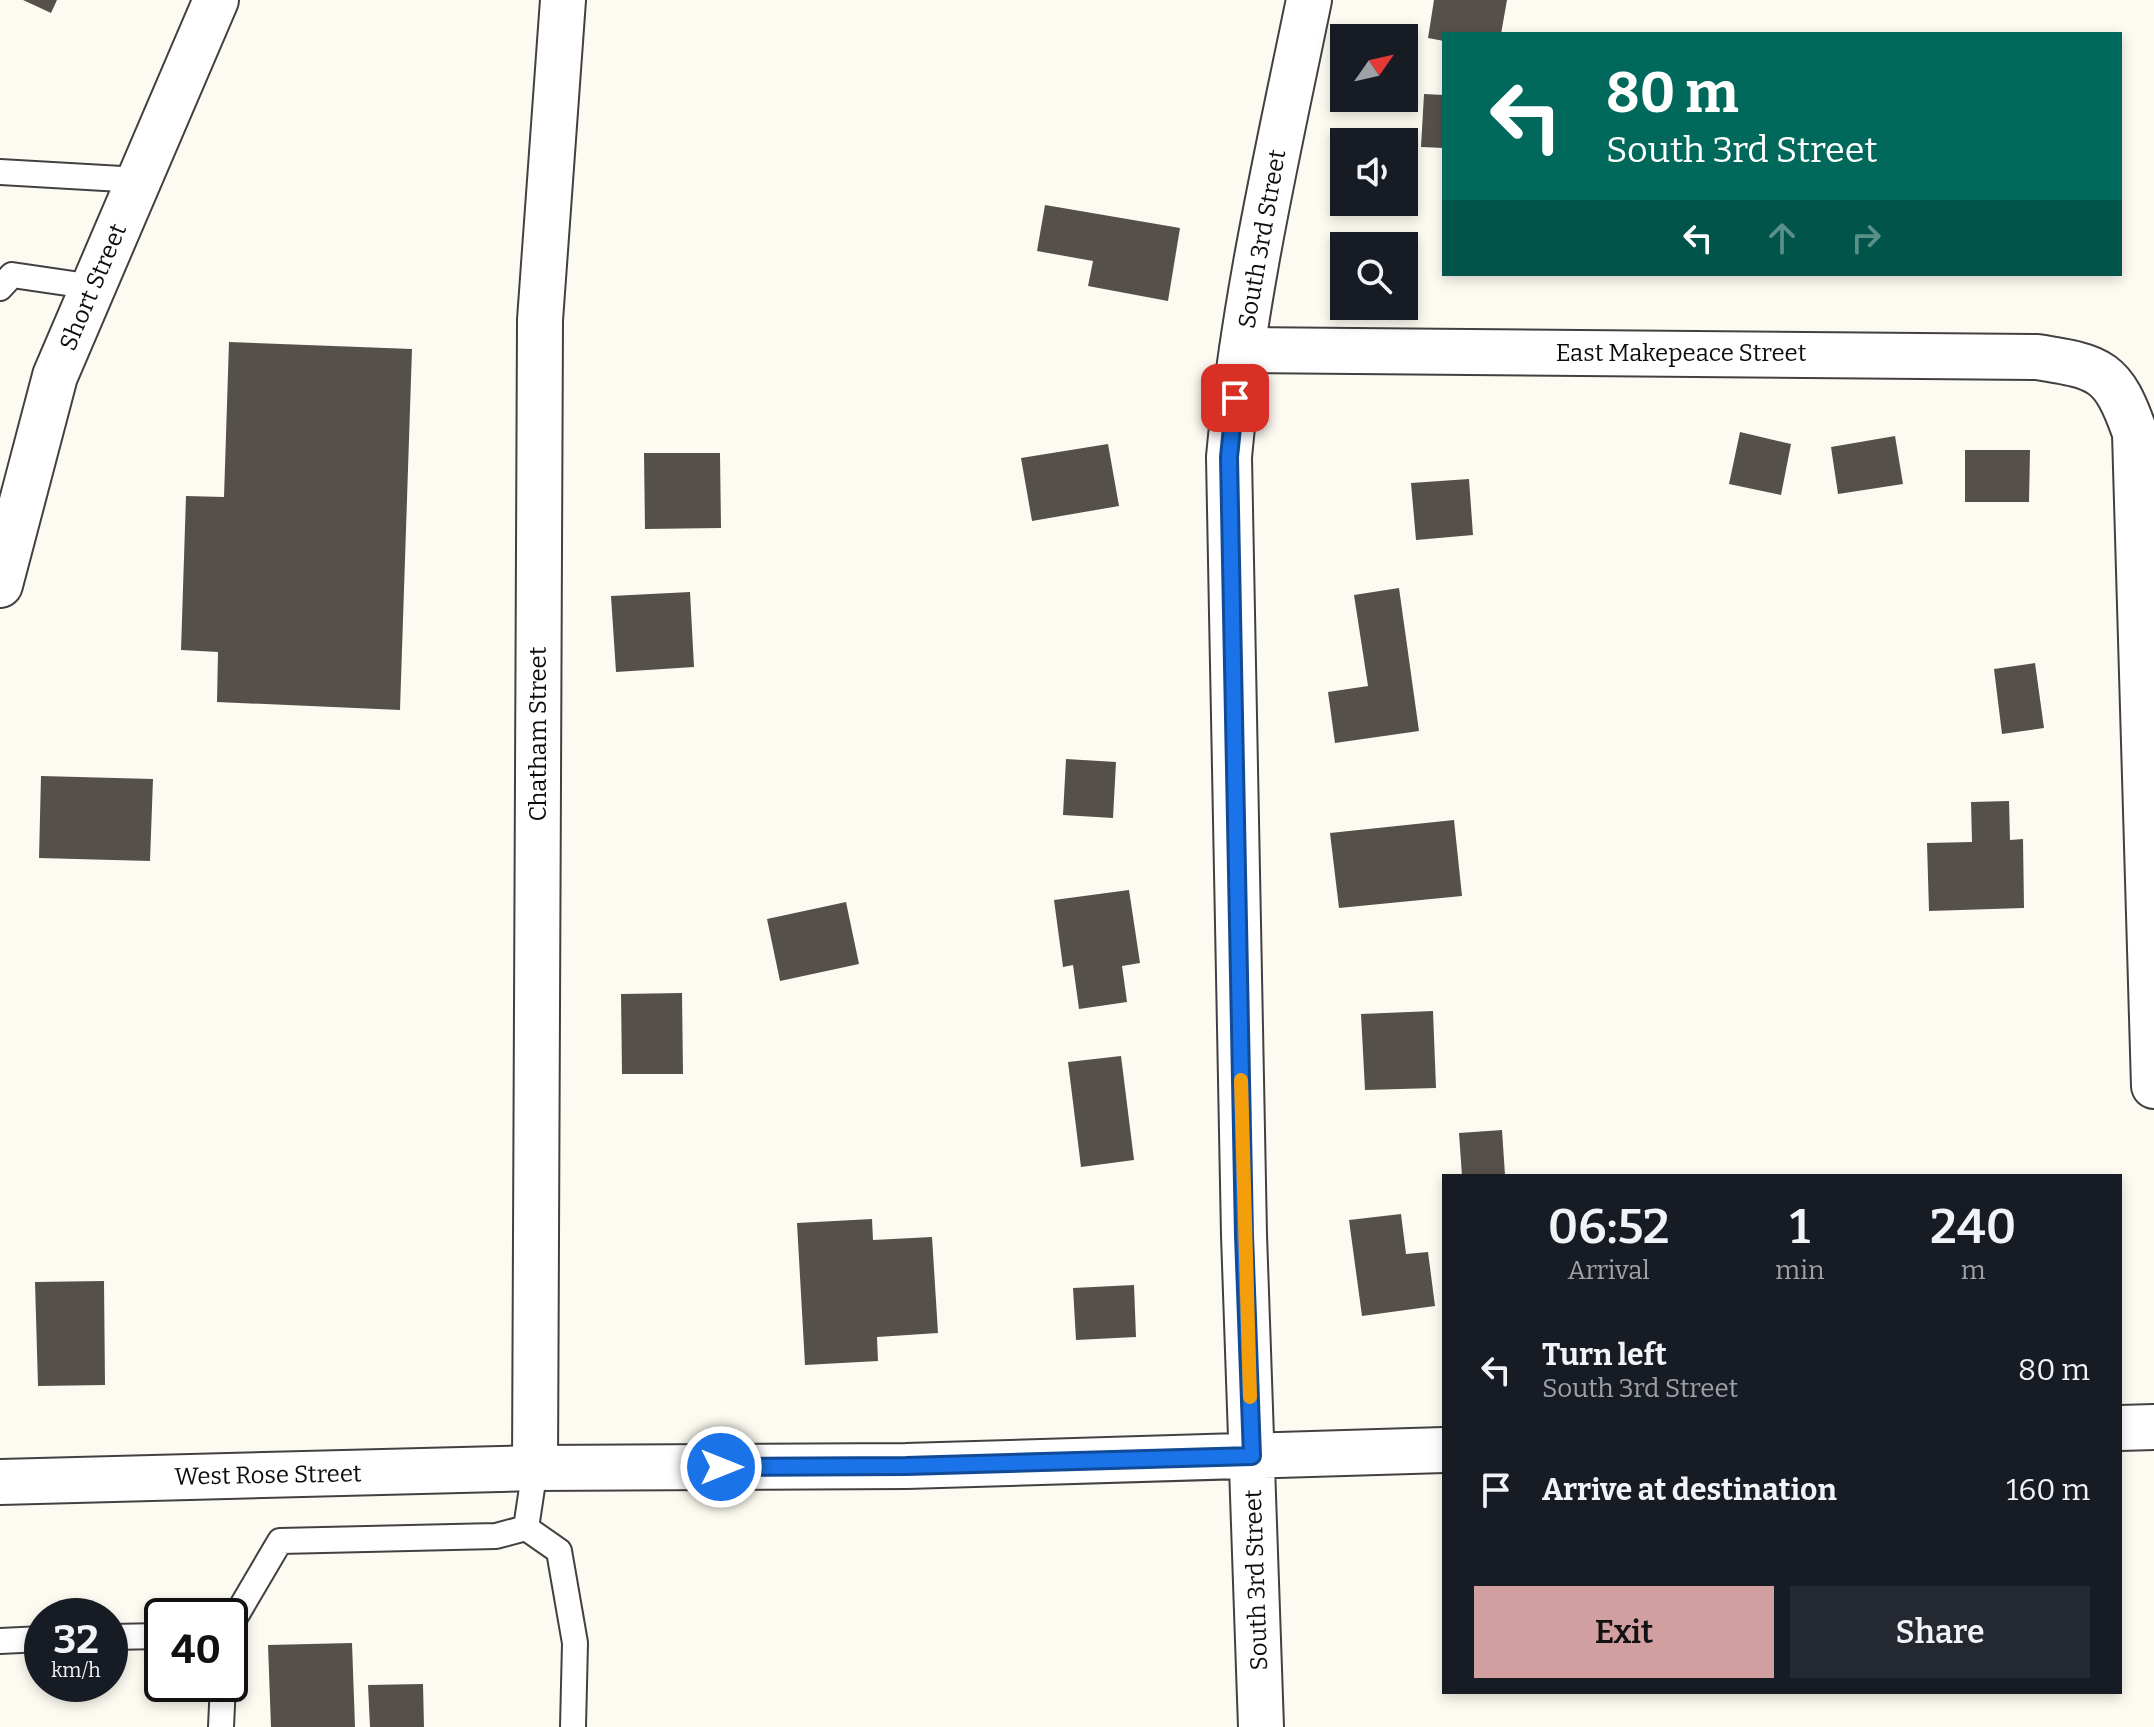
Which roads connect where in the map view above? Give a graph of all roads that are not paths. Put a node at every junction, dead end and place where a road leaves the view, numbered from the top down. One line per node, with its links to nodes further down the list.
1 (216, 0): 5 (street, Short Street)
2 (563, 0): 15 (street, Chatham Street)
3 (1309, 0): 8 (street, South 3rd Street)
4 (0, 172): 5 (lane)
5 (139, 180): 7 (street, Short Street)
6 (4, 279): 7 (lane)
7 (94, 287): 9 (street, Short Street)
8 (1242, 350): 10 (street, East Makepeace Street); 14 (street, South 3rd Street)
9 (0, 585)
10 (2154, 1086)
11 (2154, 1427): 12 (street)
12 (2122, 1428)
13 (1442, 1450): 14 (street, West Rose Street)
14 (1252, 1456): 15 (street, West Rose Street); 24 (street, South 3rd Street)
15 (535, 1468): 16 (street, West Rose Street); 17 (lane)
16 (0, 1482)
17 (526, 1528): 18 (lane); 23 (lane)
18 (246, 1598)
19 (24, 1640): 20 (lane)
20 (0, 1641)
21 (222, 1702): 22 (lane)
22 (221, 1727)
23 (573, 1727)
24 (1261, 1727)

